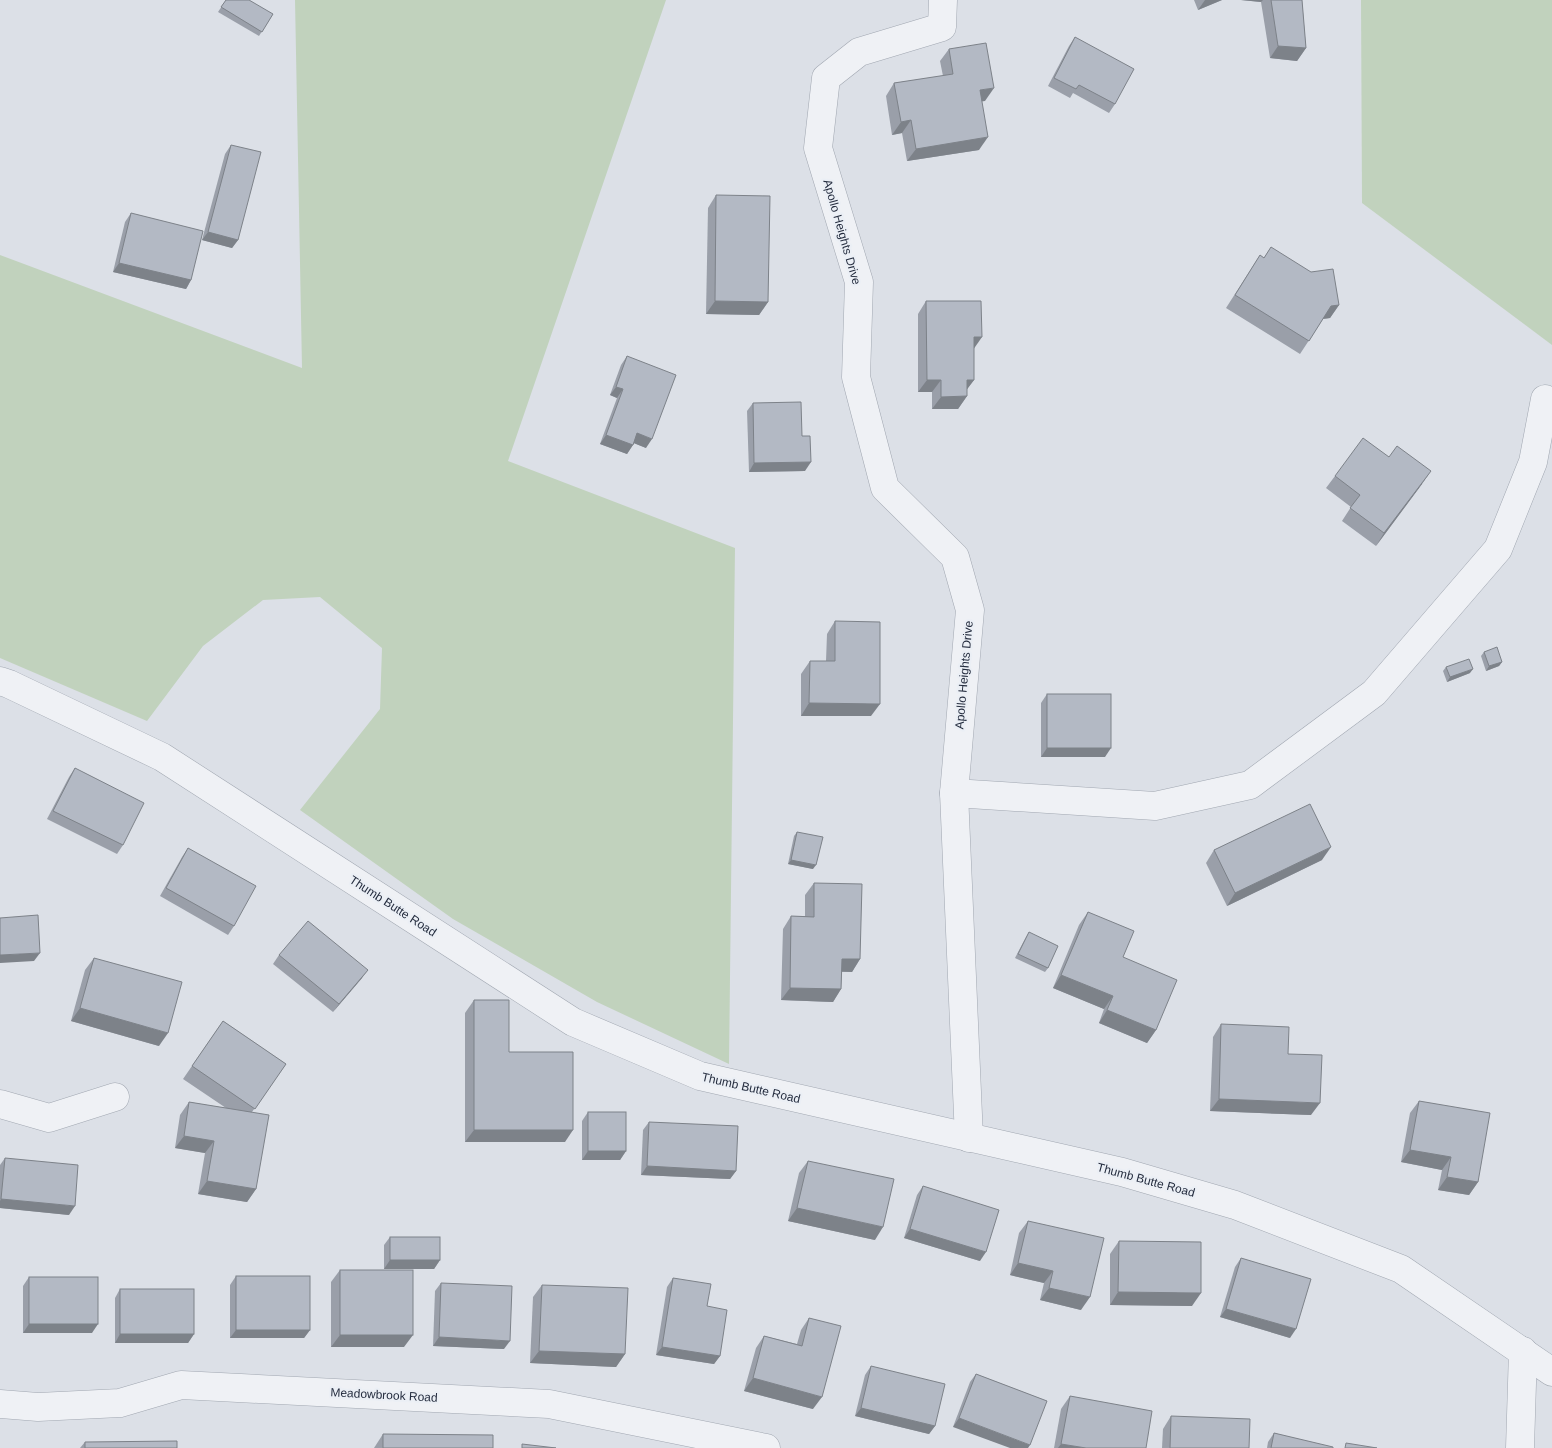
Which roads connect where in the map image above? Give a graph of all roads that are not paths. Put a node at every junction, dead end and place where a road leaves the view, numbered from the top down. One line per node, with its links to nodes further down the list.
1 (943, 0): 4 (street, Apollo Heights Drive)
2 (1546, 399): 4 (street)
3 (0, 681): 7 (street, Thumb Butte Road)
4 (954, 793): 7 (street, Apollo Heights Drive)
5 (115, 1097): 6 (street)
6 (0, 1104)
7 (969, 1138): 8 (street, Thumb Butte Road)
8 (1523, 1351): 9 (street, Thumb Butte Road); 12 (street)
9 (1552, 1372)
10 (0, 1404): 11 (street, Meadowbrook Road)
11 (766, 1448)
12 (1520, 1448)

